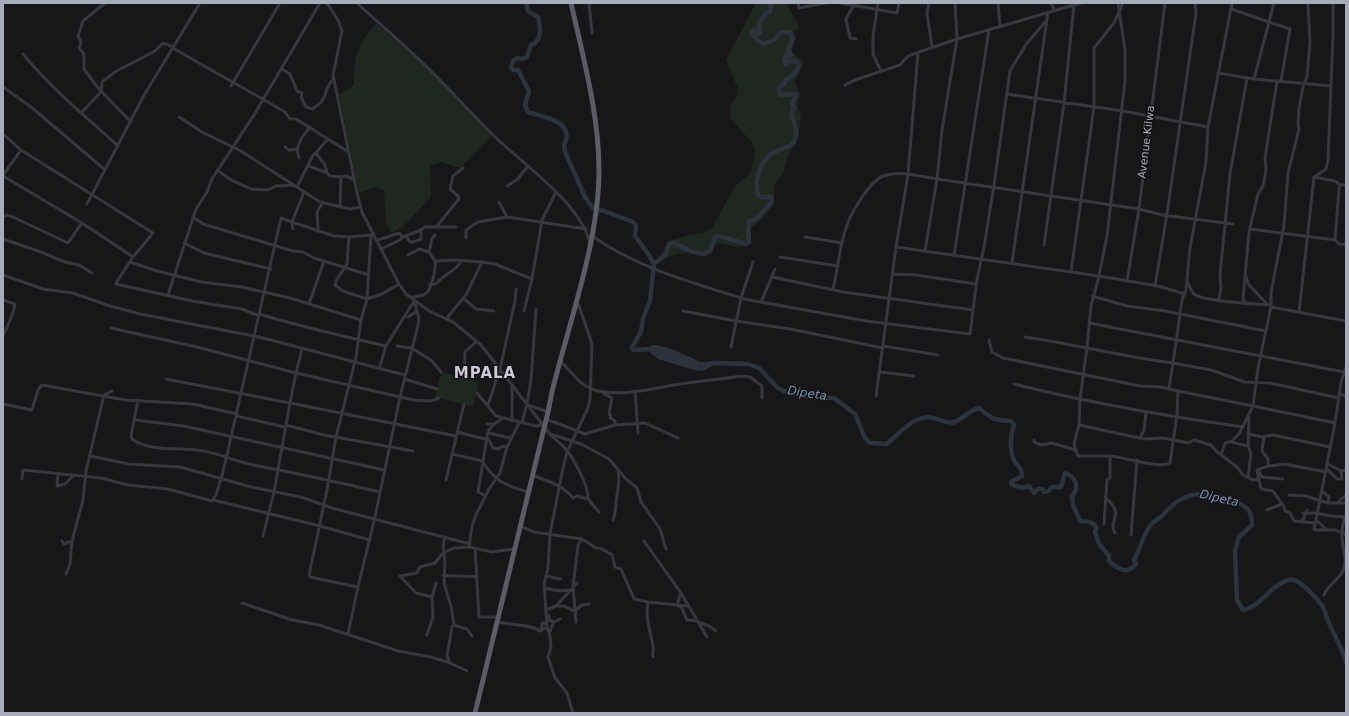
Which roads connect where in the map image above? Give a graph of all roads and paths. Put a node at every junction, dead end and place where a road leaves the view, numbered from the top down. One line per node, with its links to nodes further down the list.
1 (105, 3): 58 (street)
2 (200, 3): 41 (street)
3 (280, 3): 52 (street)
4 (320, 3): 45 (street)
5 (327, 3): 49 (street)
6 (357, 3): 83 (street)
7 (571, 3): 135 (highway)
8 (589, 3): 38 (street)
9 (798, 3): 10 (street)
10 (826, 3)
11 (840, 3): 27 (street)
12 (878, 3): 30 (street)
13 (899, 3): 30 (street)
14 (929, 3): 42 (street)
15 (955, 3): 39 (street)
16 (998, 3): 36 (street)
17 (1050, 3): 31 (street)
18 (1081, 3): 28 (street)
19 (1118, 3): 33 (street)
20 (1123, 3): 33 (street)
21 (1165, 3): 66 (street, Avenue Kilwa)
22 (1195, 3): 69 (street)
23 (1232, 3): 29 (street)
24 (1274, 3): 35 (street)
25 (1308, 3): 53 (street)
26 (1333, 3): 56 (street)
27 (854, 4): 30 (street); 40 (street)
28 (1074, 4): 31 (street); 62 (street)
29 (1231, 9): 35 (street); 47 (street)
30 (878, 10): 46 (street)
31 (1054, 10): 32 (street)
32 (1048, 12): 34 (street); 36 (street)
33 (1119, 13): 63 (street); 64 (street)
34 (1046, 21): 59 (street); 61 (street)
35 (1269, 21): 50 (street); 51 (street)
36 (1000, 26): 37 (street)
37 (989, 30): 39 (street); 94 (street)
38 (592, 33)
39 (957, 38): 42 (street); 92 (street)
40 (856, 39)
41 (174, 47): 52 (street); 58 (street); 68 (street)
42 (932, 48): 43 (street)
43 (918, 53): 46 (street); 88 (street)
44 (23, 54): 65 (street)
45 (282, 69): 49 (street); 60 (street)
46 (881, 71): 54 (street)
47 (1218, 73): 48 (street); 70 (street)
48 (1247, 78): 50 (street); 121 (street)
49 (334, 79): 79 (street)
50 (1254, 79): 51 (street)
51 (1279, 81): 53 (street); 126 (street)
52 (233, 82): 55 (street); 60 (street)
53 (1305, 84): 56 (street); 130 (street)
54 (845, 85)
55 (231, 86)
56 (1331, 86): 91 (street)
57 (3, 88): 85 (street)
58 (101, 92): 65 (street); 68 (street)
59 (1007, 94): 61 (street); 99 (street)
60 (263, 99): 71 (street); 75 (street)
61 (1037, 99): 62 (street); 100 (street)
62 (1064, 103): 63 (street); 104 (street)
63 (1094, 107): 64 (street); 105 (street)
64 (1123, 111): 66 (street); 109 (street)
65 (81, 113): 74 (street)
66 (1151, 116): 69 (street); 112 (street, Avenue Kilwa)
67 (179, 117): 75 (street)
68 (131, 122): 74 (street)
69 (1180, 122): 70 (street); 113 (street)
70 (1208, 126): 117 (street)
71 (310, 128): 73 (street); 77 (street)
72 (3, 134): 78 (street)
73 (328, 139): 79 (street); 80 (street)
74 (118, 146): 85 (street)
75 (233, 147): 86 (street); 97 (street)
76 (285, 147): 77 (street)
77 (297, 149): 81 (street)
78 (21, 150): 89 (street); 103 (street)
79 (347, 151): 93 (street)
80 (316, 153): 82 (street); 87 (street)
81 (299, 158)
82 (308, 166): 87 (street); 97 (street)
83 (527, 167): 98 (street); 102 (street)
84 (462, 168): 123 (street)
85 (104, 169): 103 (street)
86 (217, 170): 97 (street); 115 (street)
87 (327, 173): 90 (street)
88 (908, 174): 92 (street); 142 (street); 148 (street)
89 (3, 176): 120 (street)
90 (341, 177): 93 (street); 110 (street)
91 (1314, 177): 95 (street); 136 (street)
92 (937, 178): 94 (street); 150 (street)
93 (354, 179): 111 (street)
94 (965, 182): 99 (street); 153 (street)
95 (1340, 185): 96 (street); 141 (street)
96 (1346, 185)
97 (296, 186): 101 (street)
98 (507, 186)
99 (994, 186): 100 (street); 156 (street)
100 (1022, 191): 104 (street); 163 (street)
101 (304, 192): 106 (street); 118 (street)
102 (556, 192): 119 (street); 128 (street)
103 (91, 195): 108 (street); 155 (street)
104 (1051, 195): 105 (street); 147 (street)
105 (1081, 200): 109 (street); 168 (street)
106 (323, 202): 110 (street); 129 (street)
107 (499, 202): 116 (street)
108 (87, 204)
109 (1110, 204): 112 (street); 174 (street)
110 (340, 206): 111 (street)
111 (361, 207): 131 (street)
112 (1139, 208): 113 (street); 178 (street, Avenue Kilwa)
113 (1167, 214): 117 (street); 183 (street)
114 (3, 217): 120 (street)
115 (193, 217): 143 (street); 144 (street)
116 (507, 217): 119 (street); 138 (street)
117 (1196, 218): 121 (street); 179 (street)
118 (292, 222): 125 (street); 129 (street); 144 (street)
119 (542, 222): 128 (street); 177 (street)
120 (82, 223): 155 (street)
121 (1226, 223): 122 (street); 197 (street)
122 (1233, 224)
123 (437, 226): 124 (street); 127 (street)
124 (456, 227)
125 (293, 229)
126 (1250, 229): 130 (street); 175 (street)
127 (421, 230): 134 (street); 134 (street)
128 (586, 230): 145 (street)
129 (318, 231): 133 (street)
130 (1282, 232): 136 (street); 201 (street)
131 (373, 235): 133 (street); 140 (street); 172 (street)
132 (435, 235): 151 (street)
133 (349, 236): 165 (street)
134 (404, 236): 140 (street); 149 (street)
135 (592, 236): 145 (highway); 193 (street)
136 (1307, 236): 141 (street); 208 (street)
137 (805, 237): 142 (street)
138 (466, 238)
139 (3, 239): 169 (street)
140 (378, 240): 149 (street)
141 (1335, 240): 146 (street)
142 (842, 243): 164 (street)
143 (184, 244): 166 (street); 171 (street)
144 (276, 244): 157 (street); 166 (street)
145 (590, 244): 192 (highway)
146 (1346, 245)
147 (1044, 246)
148 (896, 247): 150 (street); 170 (street)
149 (381, 249): 180 (street)
150 (925, 251): 153 (street)
151 (429, 252): 152 (street); 158 (street)
152 (408, 255)
153 (954, 256): 156 (street)
154 (780, 257): 164 (street)
155 (133, 258): 160 (street)
156 (982, 260): 163 (street); 182 (street)
157 (324, 261): 165 (street); 200 (street)
158 (435, 261): 159 (street); 181 (street)
159 (461, 261): 161 (street); 181 (street)
160 (130, 262): 171 (street); 188 (street)
161 (482, 262): 177 (street); 191 (street)
162 (753, 262): 193 (street)
163 (1012, 263): 168 (street)
164 (838, 266): 185 (street)
165 (345, 267): 172 (street); 194 (street)
166 (270, 269): 186 (street)
167 (775, 269): 176 (street)
168 (1071, 272): 174 (street)
169 (92, 273)
170 (893, 274): 182 (street); 189 (street)
171 (174, 275): 186 (street); 188 (street)
172 (369, 275): 194 (street)
173 (3, 276): 221 (street)
174 (1098, 276): 178 (street); 190 (street)
175 (1245, 276): 199 (street); 201 (street)
176 (772, 277): 185 (street); 198 (street)
177 (532, 279): 203 (street)
178 (1126, 281): 183 (street)
179 (1187, 281): 187 (street); 197 (street)
180 (399, 284): 194 (street); 195 (street)
181 (430, 284): 195 (street)
182 (976, 284): 204 (street)
183 (1155, 286): 187 (street)
184 (516, 289): 242 (street)
185 (833, 289): 189 (street)
186 (265, 293): 200 (street); 209 (street)
187 (1185, 294): 210 (street)
188 (168, 295): 209 (street)
189 (890, 297): 204 (street); 216 (street)
190 (1093, 297): 210 (street); 217 (street)
191 (463, 298): 206 (street); 212 (street)
192 (576, 298): 237 (highway); 258 (street)
193 (741, 298): 198 (street); 215 (street)
194 (367, 299): 213 (street)
195 (412, 299): 205 (street); 212 (street); 227 (street)
196 (3, 300): 220 (street)
197 (1219, 300): 199 (street)
198 (761, 302): 216 (street)
199 (1245, 303): 201 (street)
200 (309, 304): 213 (street)
201 (1270, 305): 208 (street); 219 (street)
202 (536, 309): 277 (street)
203 (524, 310)
204 (973, 310): 216 (street)
205 (418, 311): 211 (street); 231 (street)
206 (494, 311)
207 (683, 311): 215 (street)
208 (1299, 312): 214 (street)
209 (259, 315): 221 (street); 223 (street)
210 (1180, 315): 219 (street); 225 (street)
211 (408, 317)
212 (446, 319): 226 (street)
213 (361, 320): 223 (street)
214 (1346, 321)
215 (736, 322): 229 (street); 230 (street)
216 (886, 322): 230 (street)
217 (1088, 323): 225 (street); 232 (street)
218 (111, 328): 236 (street)
219 (1266, 331): 235 (street)
220 (3, 336)
221 (254, 336): 233 (street); 236 (street)
222 (1025, 337): 232 (street)
223 (359, 340): 227 (street); 238 (street)
224 (989, 340): 247 (street)
225 (1176, 340): 235 (street); 239 (street)
226 (476, 342): 242 (street); 250 (street)
227 (386, 346): 241 (street)
228 (397, 346): 231 (street)
229 (731, 347)
230 (883, 347): 234 (street); 244 (street)
231 (412, 348): 243 (street); 249 (street)
232 (1087, 348): 239 (street); 247 (street)
233 (302, 349): 238 (street); 246 (street)
234 (938, 355)
235 (1261, 355): 245 (street); 252 (street)
236 (249, 360): 246 (street); 263 (street)
237 (560, 361): 258 (street); 280 (highway)
238 (354, 363): 241 (street); 254 (street)
239 (1173, 364): 252 (street); 256 (street)
240 (1346, 367): 245 (street)
241 (379, 369): 249 (street)
242 (500, 369): 255 (street); 278 (street)
243 (441, 372)
244 (880, 372): 248 (street); 266 (street)
245 (1344, 372): 267 (street)
246 (296, 373): 254 (street); 275 (street)
247 (1083, 375): 256 (street); 272 (street)
248 (914, 376)
249 (405, 377): 257 (street); 269 (street)
250 (464, 378)
251 (166, 379): 263 (street)
252 (1256, 382): 267 (street); 279 (street)
253 (1014, 384): 272 (street)
254 (348, 385): 269 (street); 282 (street)
255 (512, 385): 277 (street); 288 (street)
256 (1169, 388): 259 (street)
257 (437, 389)
258 (591, 389): 262 (street); 300 (street)
259 (1178, 390): 279 (street); 285 (street)
260 (112, 391): 265 (street)
261 (635, 391): 262 (street); 271 (street); 295 (street)
262 (604, 392): 296 (street)
263 (241, 393): 275 (street); 283 (street)
264 (477, 393): 278 (street)
265 (104, 396): 273 (street); 274 (street); 327 (street)
266 (876, 396)
267 (1340, 396): 268 (street); 291 (street)
268 (1346, 396)
269 (400, 397): 270 (street); 292 (street)
270 (438, 398)
271 (762, 398)
272 (1080, 399): 281 (street); 298 (street)
273 (138, 400): 283 (street); 287 (street)
274 (3, 404)
275 (290, 404): 282 (street); 297 (street)
276 (464, 404): 302 (street)
277 (527, 404): 280 (street); 289 (street); 290 (street)
278 (488, 405): 286 (street)
279 (1253, 406): 284 (street); 291 (street)
280 (548, 412): 289 (highway)
281 (1146, 412): 285 (street); 311 (street)
282 (342, 414): 292 (street); 308 (street)
283 (237, 415): 297 (street); 306 (street)
284 (1250, 415): 299 (street); 305 (street)
285 (1177, 416): 299 (street); 314 (street)
286 (503, 418): 288 (street); 294 (street)
287 (135, 420): 306 (street); 329 (street)
288 (512, 421): 290 (street)
289 (545, 422): 290 (street); 300 (street); 303 (street); 343 (highway)
290 (521, 423): 309 (street)
291 (1335, 423): 319 (street)
292 (394, 424): 302 (street); 318 (street)
293 (486, 424): 294 (street)
294 (494, 424): 301 (street)
295 (637, 424): 296 (street); 304 (street); 310 (street)
296 (615, 425): 300 (street)
297 (286, 426): 308 (street); 320 (street)
298 (1079, 426): 311 (street); 322 (street)
299 (1243, 427): 316 (street)
300 (578, 432): 315 (street)
301 (488, 433): 309 (street); 312 (street)
302 (456, 434): 312 (street); 325 (street)
303 (550, 434): 315 (street); 324 (street)
304 (638, 434)
305 (1248, 434): 307 (street); 317 (street)
306 (230, 436): 320 (street); 329 (street)
307 (1264, 436): 319 (street); 334 (street)
308 (336, 437): 318 (street); 330 (street)
309 (511, 438): 321 (street)
310 (678, 438)
311 (1140, 438): 314 (street)
312 (486, 440): 321 (street); 331 (street)
313 (1034, 440): 322 (street)
314 (1173, 440): 326 (street); 332 (street)
315 (573, 441): 324 (street); 336 (street)
316 (1231, 442): 317 (street); 326 (street)
317 (1248, 446): 346 (street)
318 (389, 447): 323 (street); 337 (street)
319 (1330, 447): 333 (street)
320 (281, 448): 330 (street); 335 (street)
321 (507, 448): 353 (street)
322 (1075, 450): 328 (street)
323 (413, 451)
324 (567, 452): 354 (street); 363 (street)
325 (452, 454): 331 (street); 352 (street)
326 (1222, 455): 346 (street)
327 (90, 456): 345 (street); 348 (street)
328 (1110, 456): 332 (street); 362 (street)
329 (226, 457): 335 (street); 348 (street)
330 (333, 458): 337 (street); 351 (street)
331 (482, 460): 353 (street); 361 (street)
332 (1137, 460): 387 (street)
333 (1328, 464): 339 (street); 341 (street)
334 (1268, 466): 338 (street); 339 (street)
335 (278, 468): 351 (street); 356 (street)
336 (618, 469): 377 (street); 399 (street)
337 (384, 470): 357 (street)
338 (1258, 470): 349 (street); 350 (street)
339 (1326, 470): 341 (street); 355 (street)
340 (1346, 470): 341 (street)
341 (1341, 471)
342 (58, 474): 344 (street); 344 (street); 347 (street)
343 (532, 474): 354 (street); 358 (highway)
344 (73, 476): 345 (street)
345 (86, 477): 365 (street); 393 (street)
346 (1248, 478): 349 (street)
347 (22, 479)
348 (221, 479): 356 (street); 365 (street)
349 (1258, 479): 370 (street)
350 (1283, 479)
351 (328, 480): 357 (street); 369 (street)
352 (446, 480)
353 (496, 480): 358 (street); 361 (street)
354 (560, 486): 363 (street); 385 (street)
355 (1322, 491): 364 (street); 366 (street)
356 (274, 492): 369 (street); 374 (street)
357 (380, 492): 376 (street)
358 (528, 492): 382 (highway)
359 (1290, 495): 364 (street)
360 (1346, 495): 367 (street)
361 (486, 496): 396 (street)
362 (1106, 497): 380 (street); 384 (street)
363 (588, 499): 372 (street)
364 (1320, 499): 366 (street); 373 (street)
365 (213, 500): 374 (street)
366 (1328, 503): 367 (street)
367 (1337, 503): 368 (street)
368 (1346, 503)
369 (324, 504): 376 (street); 381 (street)
370 (1282, 504): 371 (street); 378 (street)
371 (1268, 510)
372 (599, 512)
373 (1316, 512): 375 (street); 378 (street); 379 (street)
374 (267, 513): 381 (street); 388 (street)
375 (1346, 516): 386 (street)
376 (375, 519): 389 (street); 391 (street)
377 (613, 520)
378 (1301, 521): 379 (street)
379 (1316, 521): 383 (street); 383 (street)
380 (1104, 524)
381 (320, 526): 391 (street); 409 (street)
382 (520, 526): 385 (street); 398 (highway)
383 (1327, 530): 386 (street)
384 (1115, 533)
385 (550, 534): 390 (street); 404 (street)
386 (1344, 534): 395 (street)
387 (1130, 535)
388 (263, 536)
389 (445, 537): 396 (street); 400 (street)
390 (582, 539): 411 (street); 418 (street)
391 (370, 540): 409 (street)
392 (62, 541): 393 (street)
393 (72, 541): 402 (street)
394 (644, 541): 413 (street)
395 (1345, 541): 401 (street)
396 (469, 545): 397 (street); 400 (street)
397 (475, 548): 398 (street); 405 (street)
398 (514, 549): 427 (highway)
399 (666, 549)
400 (443, 553): 403 (street); 415 (street)
401 (1346, 560): 414 (street)
402 (66, 574)
403 (443, 575): 405 (street); 431 (street)
404 (546, 576): 406 (street); 410 (street)
405 (476, 577): 427 (street)
406 (560, 579)
407 (436, 583): 415 (street)
408 (577, 583): 411 (street)
409 (358, 588): 436 (street)
410 (545, 588): 412 (street); 423 (street)
411 (574, 589): 412 (street); 416 (street); 424 (street)
412 (559, 591): 416 (street)
413 (681, 593): 420 (street); 422 (street)
414 (1324, 595)
415 (432, 597): 437 (street)
416 (563, 597): 421 (street)
417 (242, 602): 436 (street)
418 (648, 602): 420 (street); 440 (street)
419 (589, 604): 424 (street)
420 (677, 605): 422 (street); 430 (street)
421 (556, 606): 423 (street); 424 (street)
422 (688, 606): 430 (street)
423 (546, 610): 425 (street)
424 (576, 611): 429 (street)
425 (547, 615): 428 (street); 432 (street)
426 (560, 619): 428 (street)
427 (498, 620): 433 (street); 443 (highway)
428 (554, 622): 435 (street)
429 (576, 622)
430 (697, 622): 434 (street); 439 (street)
431 (454, 625): 438 (street); 441 (street)
432 (547, 625): 433 (street); 433 (street); 435 (street)
433 (541, 631)
434 (716, 631)
435 (549, 633): 444 (street)
436 (348, 634): 441 (street)
437 (427, 635)
438 (472, 636)
439 (707, 637)
440 (653, 657)
441 (450, 663): 442 (street)
442 (467, 670)
443 (475, 713)
444 (573, 713)

